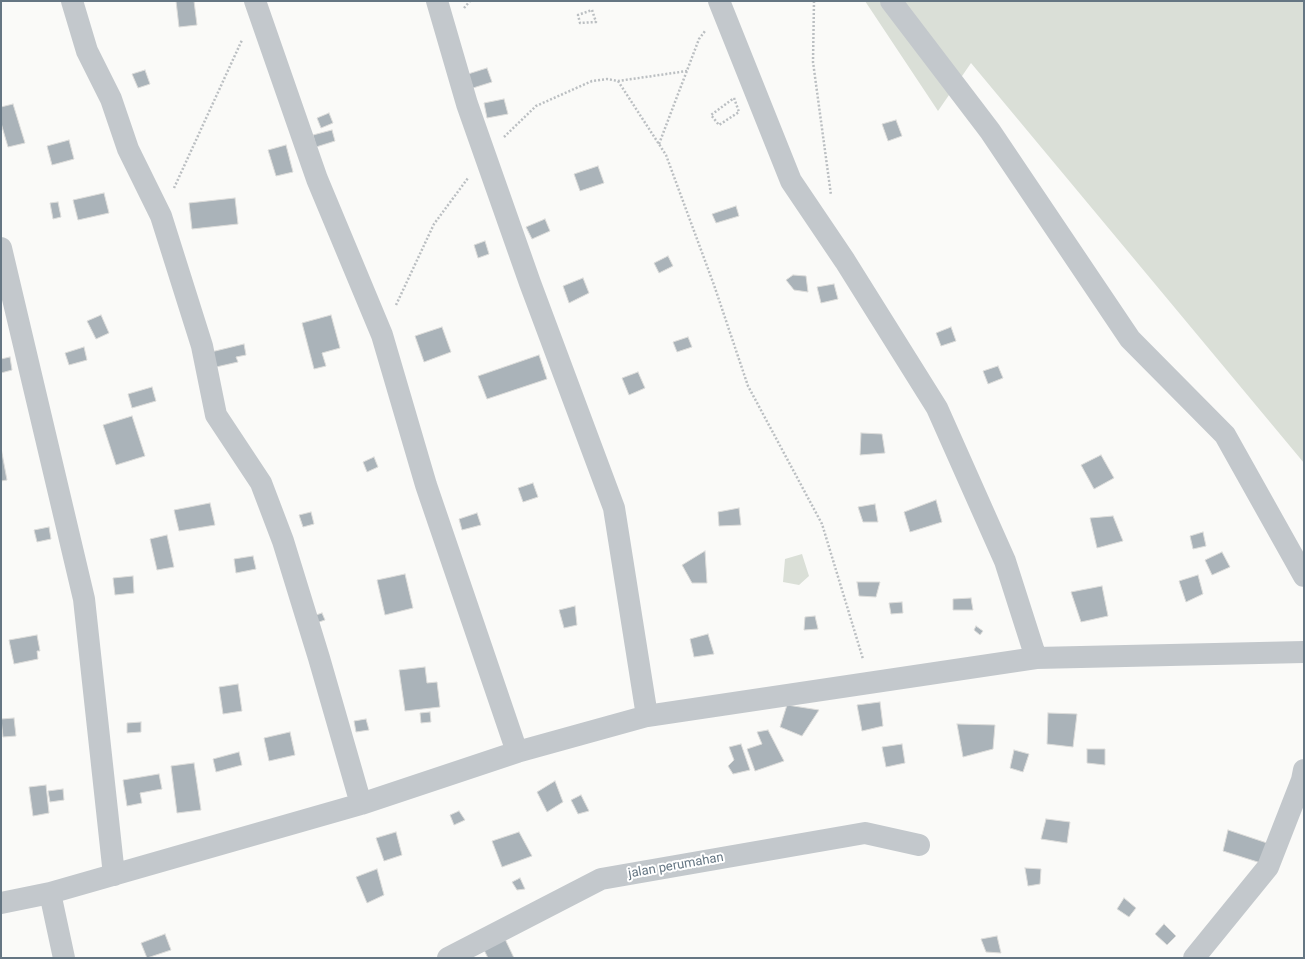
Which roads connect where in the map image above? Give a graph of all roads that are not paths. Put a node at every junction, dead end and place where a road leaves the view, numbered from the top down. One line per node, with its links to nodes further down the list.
1 (72, 1): 13 (street)
2 (437, 1): 10 (street)
3 (891, 1): 7 (street)
4 (256, 5): 11 (street)
5 (721, 5): 9 (street)
6 (1, 248): 15 (street)
7 (1304, 576)
8 (1304, 652): 9 (street)
9 (1036, 658): 10 (street)
10 (647, 716): 11 (street)
11 (517, 752): 13 (street)
12 (1304, 770): 20 (street)
13 (361, 804): 15 (street)
14 (919, 845): 19 (street, jalan perumahan)
15 (114, 875): 16 (street)
16 (50, 893): 17 (street); 18 (street)
17 (1, 903)
18 (64, 958)
19 (448, 958)
20 (1194, 958)

